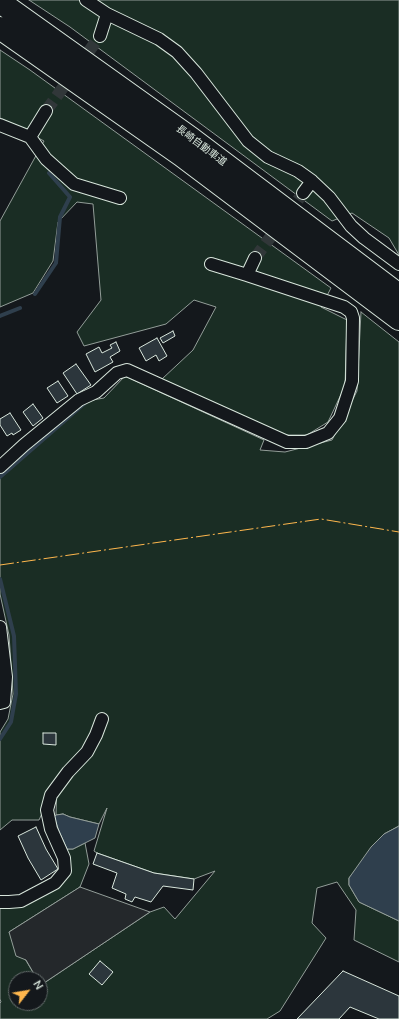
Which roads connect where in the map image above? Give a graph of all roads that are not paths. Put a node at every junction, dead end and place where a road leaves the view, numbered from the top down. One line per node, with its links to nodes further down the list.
1 (86, 0): 3 (street)
2 (0, 2): 16 (highway, 長崎自動車道)
3 (107, 14): 5 (street); 9 (street)
4 (0, 28): 17 (highway, 長崎自動車道)
5 (100, 36)
6 (46, 111): 8 (street)
7 (0, 125): 8 (street)
8 (30, 137): 11 (street)
9 (312, 181): 10 (street); 14 (street)
10 (304, 193)
11 (120, 198)
12 (255, 258): 15 (street)
13 (211, 264): 15 (street)
14 (399, 264)
15 (247, 275): 18 (street)
16 (399, 295)
17 (399, 320)
18 (0, 467)
19 (0, 631): 20 (street)
20 (0, 702)
21 (102, 720): 22 (street)
22 (0, 902)

